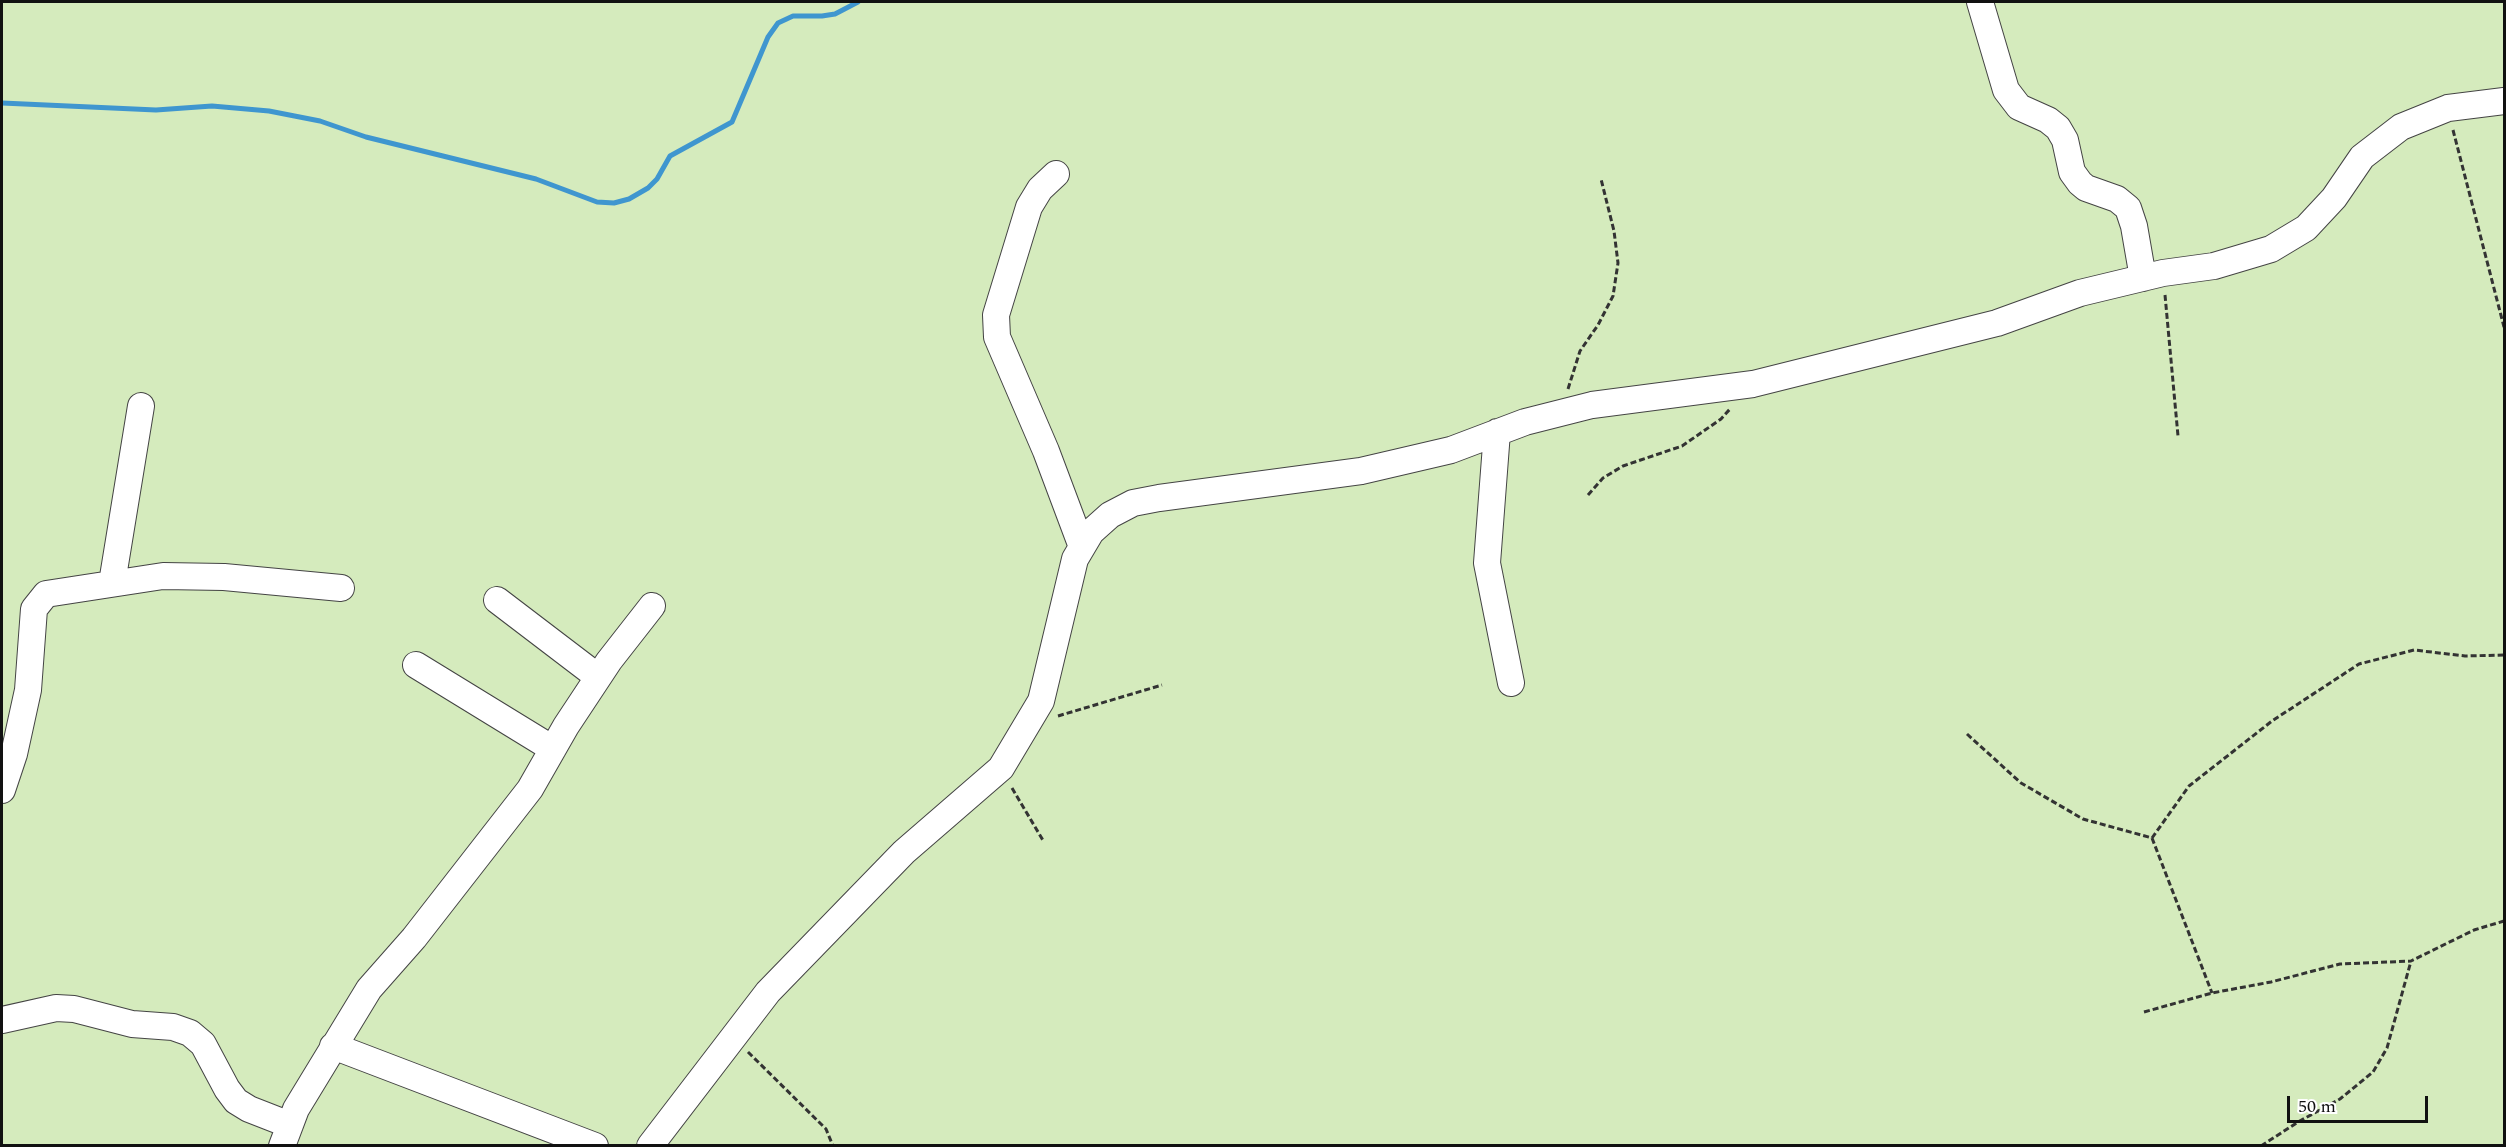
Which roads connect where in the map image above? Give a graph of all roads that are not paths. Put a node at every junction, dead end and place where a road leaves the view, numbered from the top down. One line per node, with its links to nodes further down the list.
1 (1980, 2): 4 (street)
2 (2505, 101): 4 (street)
3 (1056, 174): 7 (street)
4 (2153, 275): 6 (street)
5 (141, 406): 8 (street)
6 (1497, 432): 7 (street); 14 (street)
7 (1082, 547): 21 (street)
8 (112, 583): 9 (street); 16 (street)
9 (341, 588)
10 (497, 600): 13 (street)
11 (652, 606): 13 (street)
12 (416, 665): 15 (street)
13 (598, 677): 15 (street)
14 (1511, 682)
15 (553, 749): 18 (street)
16 (2, 790)
17 (2, 1020): 19 (street)
18 (333, 1046): 19 (street); 20 (street)
19 (286, 1135)
20 (595, 1146)
21 (650, 1146)

